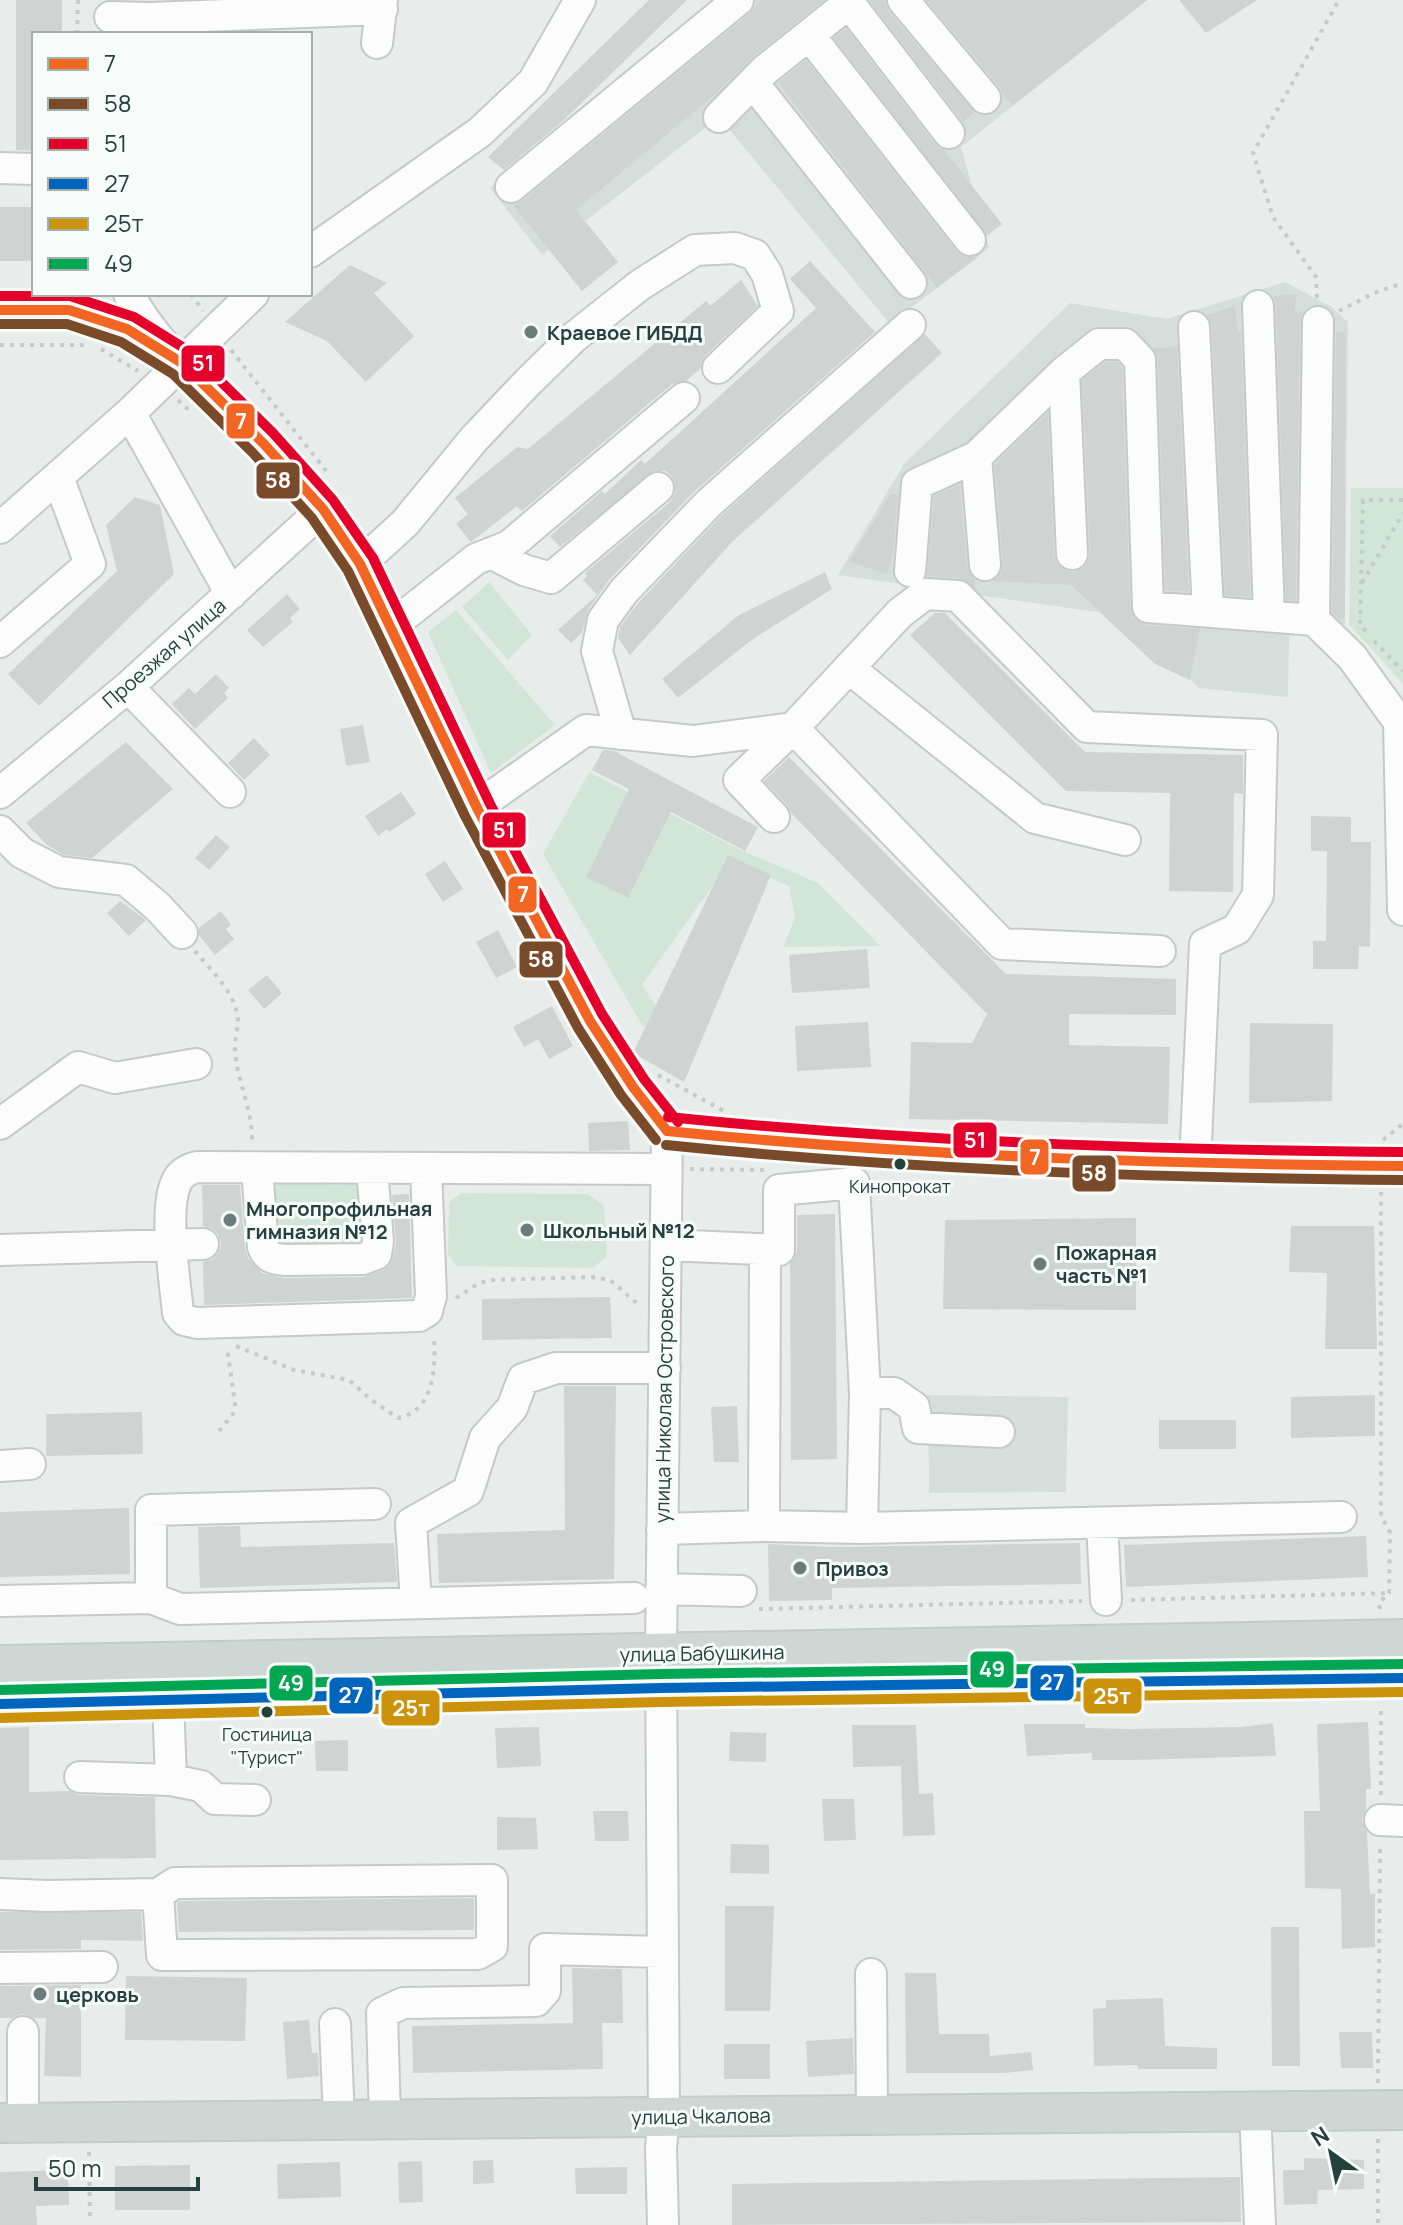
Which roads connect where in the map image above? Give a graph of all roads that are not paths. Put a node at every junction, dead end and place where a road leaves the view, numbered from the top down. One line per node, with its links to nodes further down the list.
1 (580, 0): 18 (street)
2 (738, 0): 16 (street)
3 (903, 0): 11 (street)
4 (849, 2): 8 (street); 13 (street)
5 (382, 4): 7 (street); 9 (street)
6 (110, 17): 7 (street)
7 (187, 25)
8 (809, 35): 10 (street); 17 (street)
9 (377, 43)
10 (753, 83): 12 (street); 19 (street)
11 (985, 98)
12 (719, 117)
13 (949, 133)
14 (0, 168): 15 (street)
15 (32, 169)
16 (511, 187)
17 (970, 240)
18 (312, 251)
19 (911, 283)
20 (130, 296): 27 (street)
21 (251, 296): 27 (street)
22 (1258, 306): 44 (street)
23 (0, 310): 27 (street)
24 (1318, 322): 45 (street)
25 (910, 325): 51 (street)
26 (1194, 327): 43 (street)
27 (182, 363): 31 (street); 35 (street)
28 (718, 368): 39 (street)
29 (1064, 372): 32 (street); 38 (street); 43 (street)
30 (684, 398): 37 (street)
31 (130, 413): 33 (street); 42 (street)
32 (976, 457): 40 (street); 41 (street)
33 (58, 477): 36 (street); 47 (street)
34 (658, 488): 37 (street)
35 (323, 509): 39 (street); 42 (street, Проезжая улица)
36 (0, 528)
37 (491, 553): 46 (street)
38 (1072, 554)
39 (360, 564): 46 (street)
40 (985, 565)
41 (910, 571)
42 (231, 594): 49 (street, Проезжая улица)
43 (1208, 611): 44 (street)
44 (1269, 615): 45 (street)
45 (1314, 620): 58 (street)
46 (390, 627): 54 (street)
47 (0, 642)
48 (850, 669): 50 (street); 57 (street); 64 (street)
49 (128, 687): 52 (street); 53 (street, Проезжая улица)
50 (793, 728): 51 (street); 55 (street); 60 (street)
51 (621, 734): 54 (street)
52 (230, 792)
53 (0, 793)
54 (478, 810): 63 (street)
55 (774, 817)
56 (0, 831): 59 (street)
57 (1125, 840)
58 (1403, 910)
59 (182, 933)
60 (1160, 951)
61 (196, 1064): 62 (street)
62 (0, 1124)
63 (667, 1131): 64 (street); 69 (street, улица Николая Островского)
64 (1195, 1164): 65 (street)
65 (1392, 1166)
66 (253, 1168): 67 (street); 67 (street); 68 (street)
67 (372, 1168): 68 (street)
68 (426, 1168): 69 (street)
69 (666, 1169): 71 (street, улица Николая Островского)
70 (203, 1244): 73 (street)
71 (667, 1245): 72 (street); 74 (street, улица Николая Островского)
72 (765, 1249): 75 (street); 82 (street)
73 (0, 1250)
74 (665, 1368): 84 (street, улица Николая Островского); 90 (street)
75 (865, 1393): 76 (street); 83 (street)
76 (999, 1432)
77 (30, 1464): 78 (street)
78 (0, 1466)
79 (375, 1504): 87 (street)
80 (1341, 1517): 81 (street)
81 (1102, 1523): 83 (street); 88 (street)
82 (764, 1526): 83 (street); 84 (street)
83 (862, 1528)
84 (662, 1529): 86 (street, улица Николая Островского)
85 (741, 1591): 86 (street)
86 (648, 1594): 90 (street); 93 (street, улица Николая Островского)
87 (151, 1598): 89 (street); 90 (street)
88 (1106, 1600)
89 (0, 1601)
90 (416, 1603)
91 (1403, 1639): 93 (main road, улица Бабушкина)
92 (0, 1665): 93 (main road, улица Бабушкина)
93 (661, 1671): 94 (main road, улица Бабушкина); 95 (main road, улица Бабушкина); 102 (street, улица Николая Островского)
94 (1392, 1692)
95 (168, 1700): 96 (main road, улица Бабушкина); 98 (street)
96 (0, 1704)
97 (80, 1777): 98 (street)
98 (171, 1780): 99 (street)
99 (255, 1800)
100 (0, 1894): 101 (street)
101 (158, 1894): 101 (street)
102 (663, 1952): 111 (street, улица Николая Островского); 113 (street)
103 (102, 1967): 104 (street)
104 (0, 1968)
105 (871, 1974): 110 (street)
106 (335, 2024): 112 (street)
107 (23, 2032): 114 (street)
108 (1390, 2110): 109 (main road, улица Чкалова)
109 (1255, 2111): 110 (main road, улица Чкалова); 116 (street)
110 (872, 2114): 111 (main road, улица Чкалова)
111 (664, 2116): 113 (main road, улица Чкалова); 115 (street, улица Николая Островского)
112 (339, 2119): 113 (main road, улица Чкалова); 114 (main road, улица Чкалова)
113 (385, 2119)
114 (12, 2122)
115 (663, 2225)
116 (1260, 2225)

